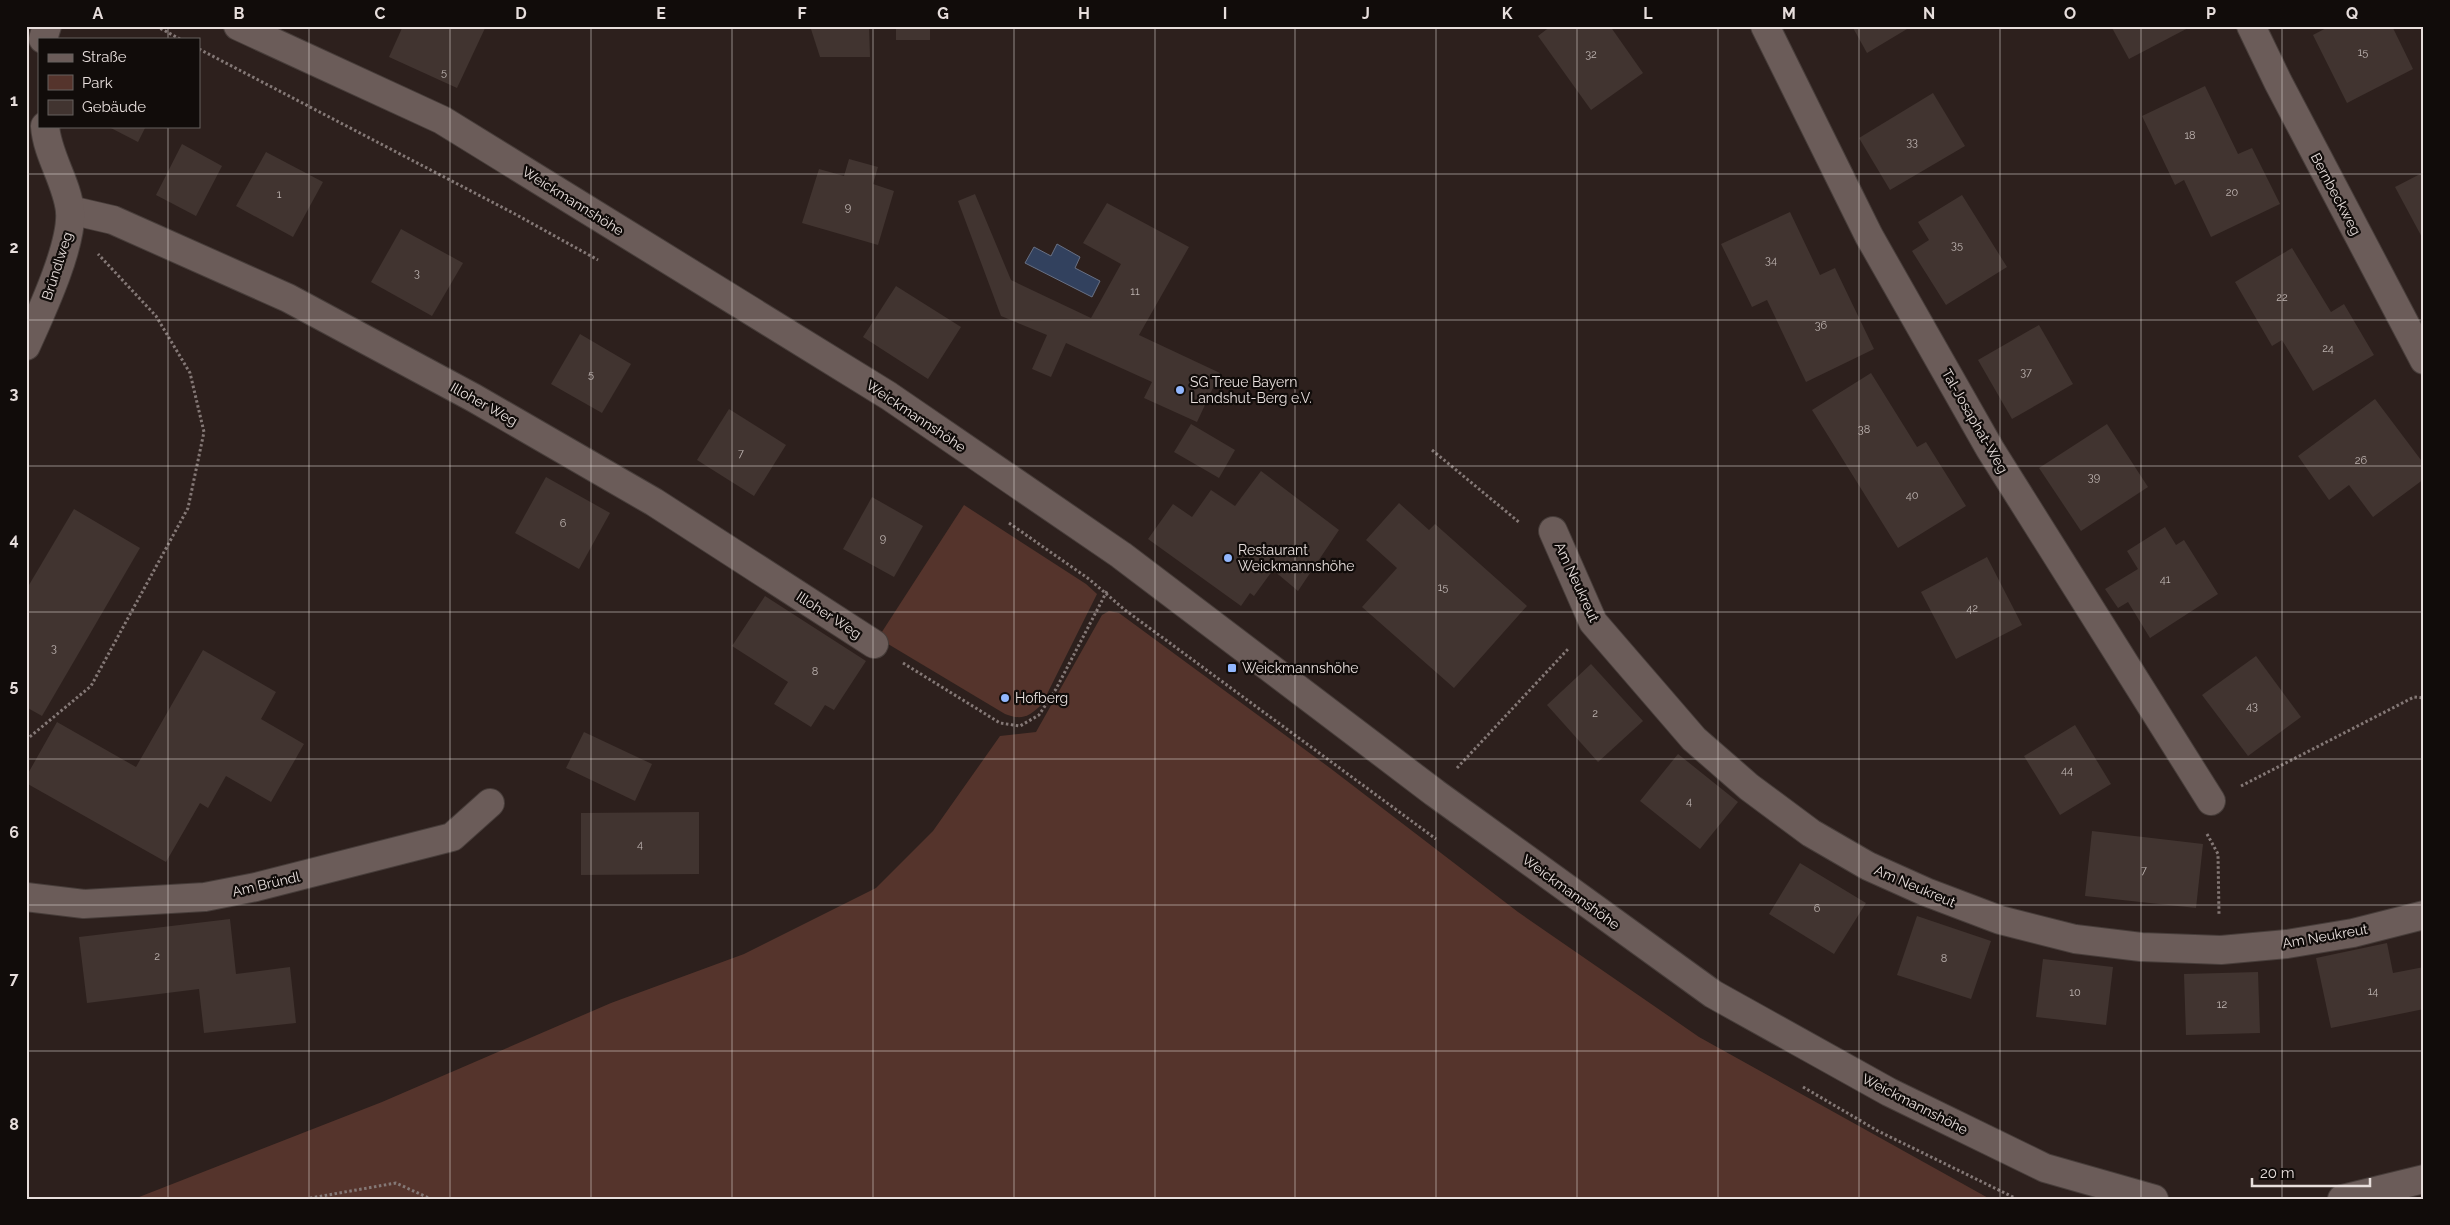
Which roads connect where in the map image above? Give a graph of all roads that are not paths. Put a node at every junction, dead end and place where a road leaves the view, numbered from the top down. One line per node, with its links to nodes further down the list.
1 (47, 26): 5 (street)
2 (238, 26): 17 (street, Weickmannshöhe)
3 (1765, 26): 12 (street, Tal-Josaphat-Weg)
4 (2252, 26): 9 (street, Bernbeckweg)
5 (43, 38)
6 (46, 128): 7 (street)
7 (70, 219): 8 (street, Bründlweg); 11 (street, Illoher Weg)
8 (26, 346)
9 (2424, 360)
10 (1553, 531): 15 (street, Am Neukreut)
11 (874, 644)
12 (2212, 801)
13 (490, 803): 14 (street, Am Bründl)
14 (26, 897)
15 (2424, 914)
16 (2424, 1179): 18 (street)
17 (2154, 1199)
18 (2342, 1199)

